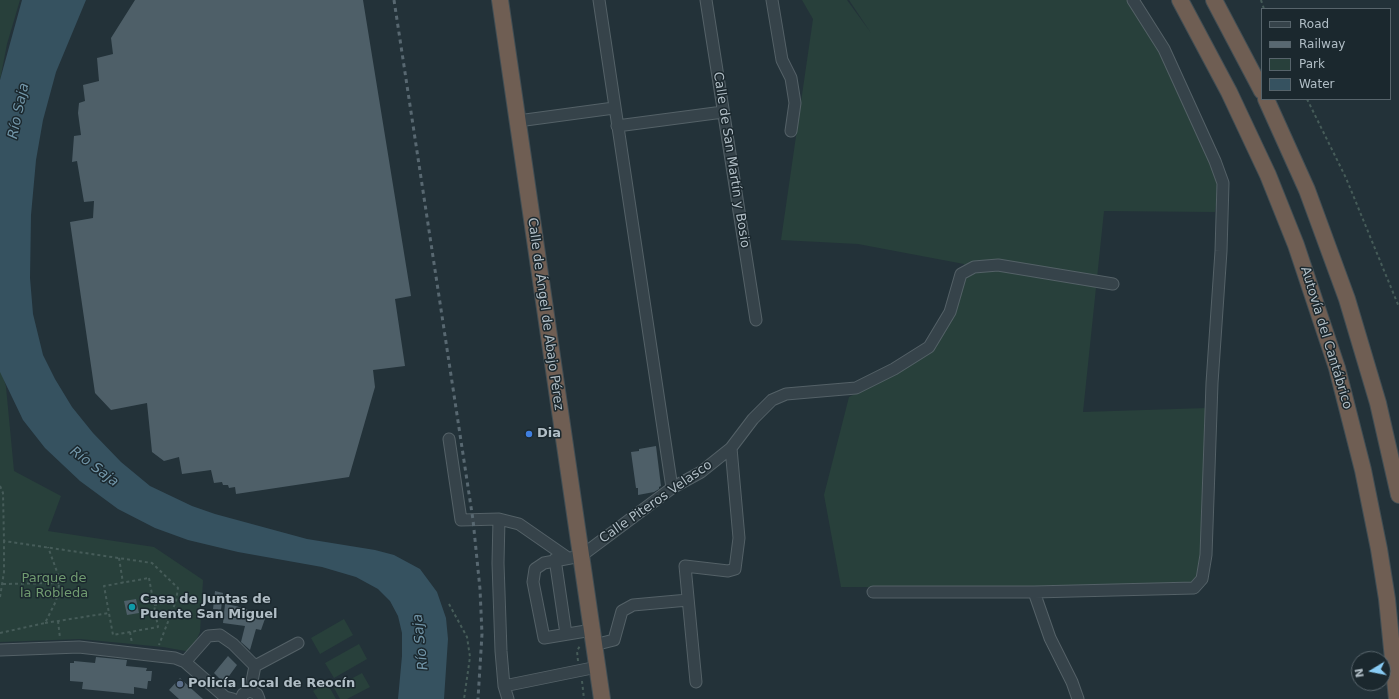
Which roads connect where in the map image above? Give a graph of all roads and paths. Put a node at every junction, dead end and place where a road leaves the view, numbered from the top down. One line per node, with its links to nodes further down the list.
1 (500, 0): 13 (highway, Calle de Ángel de Abajo Pérez)
2 (599, 0): 11 (street)
3 (706, 0): 12 (street, Calle de San Martín y Bosio)
4 (772, 0): 15 (street)
5 (1133, 0): 34 (street)
6 (1180, 0): 63 (highway, Autovía del Cantábrico)
7 (1214, 0): 8 (highway)
8 (1261, 89)
9 (1266, 100): 23 (highway)
10 (1307, 100): 17 (path)
11 (614, 108): 13 (street); 14 (street)
12 (723, 112): 14 (street); 18 (street, Calle de San Martín y Bosio)
13 (518, 121): 27 (highway, Calle de Ángel de Abajo Pérez)
14 (617, 126): 22 (street)
15 (791, 131)
16 (1113, 284): 20 (street, Calle Piteros Velasco)
17 (1399, 307)
18 (756, 320)
19 (450, 439): 24 (street)
20 (731, 448): 22 (street, Calle Piteros Velasco); 36 (street)
21 (0, 486): 25 (path)
22 (672, 488): 27 (street, Calle Piteros Velasco)
23 (1399, 495)
24 (499, 519): 27 (street); 54 (street)
25 (4, 541): 26 (path); 32 (path)
26 (48, 547): 28 (path); 30 (path)
27 (574, 556): 29 (street); 45 (highway, Calle de Ángel de Abajo Pérez)
28 (119, 558): 31 (path); 37 (path)
29 (555, 560): 44 (street); 44 (street)
30 (59, 583): 32 (path); 42 (path)
31 (123, 583): 39 (path); 40 (path)
32 (2, 584): 35 (path)
33 (873, 592): 34 (street)
34 (1034, 592): 62 (street)
35 (0, 597)
36 (688, 600): 45 (street); 53 (street)
37 (176, 601): 39 (path); 49 (path)
38 (450, 604): 59 (path)
39 (154, 605): 40 (path)
40 (109, 613): 41 (path)
41 (58, 621): 42 (path); 47 (path)
42 (44, 623): 43 (path)
43 (0, 633)
44 (566, 634): 45 (street)
45 (593, 637): 52 (highway, Calle de Ángel de Abajo Pérez)
46 (298, 643): 51 (street)
47 (61, 647): 48 (street); 49 (street)
48 (0, 650)
49 (156, 654): 50 (street)
50 (185, 662): 51 (street); 56 (street)
51 (254, 666): 55 (street)
52 (598, 667): 54 (street); 61 (highway, Calle de Ángel de Abajo Pérez)
53 (696, 682)
54 (504, 686): 60 (street)
55 (250, 691): 57 (street); 58 (street)
56 (233, 699)
57 (241, 699)
58 (259, 699)
59 (464, 699)
60 (508, 699)
61 (602, 699)
62 (1078, 699)
63 (1397, 699)

